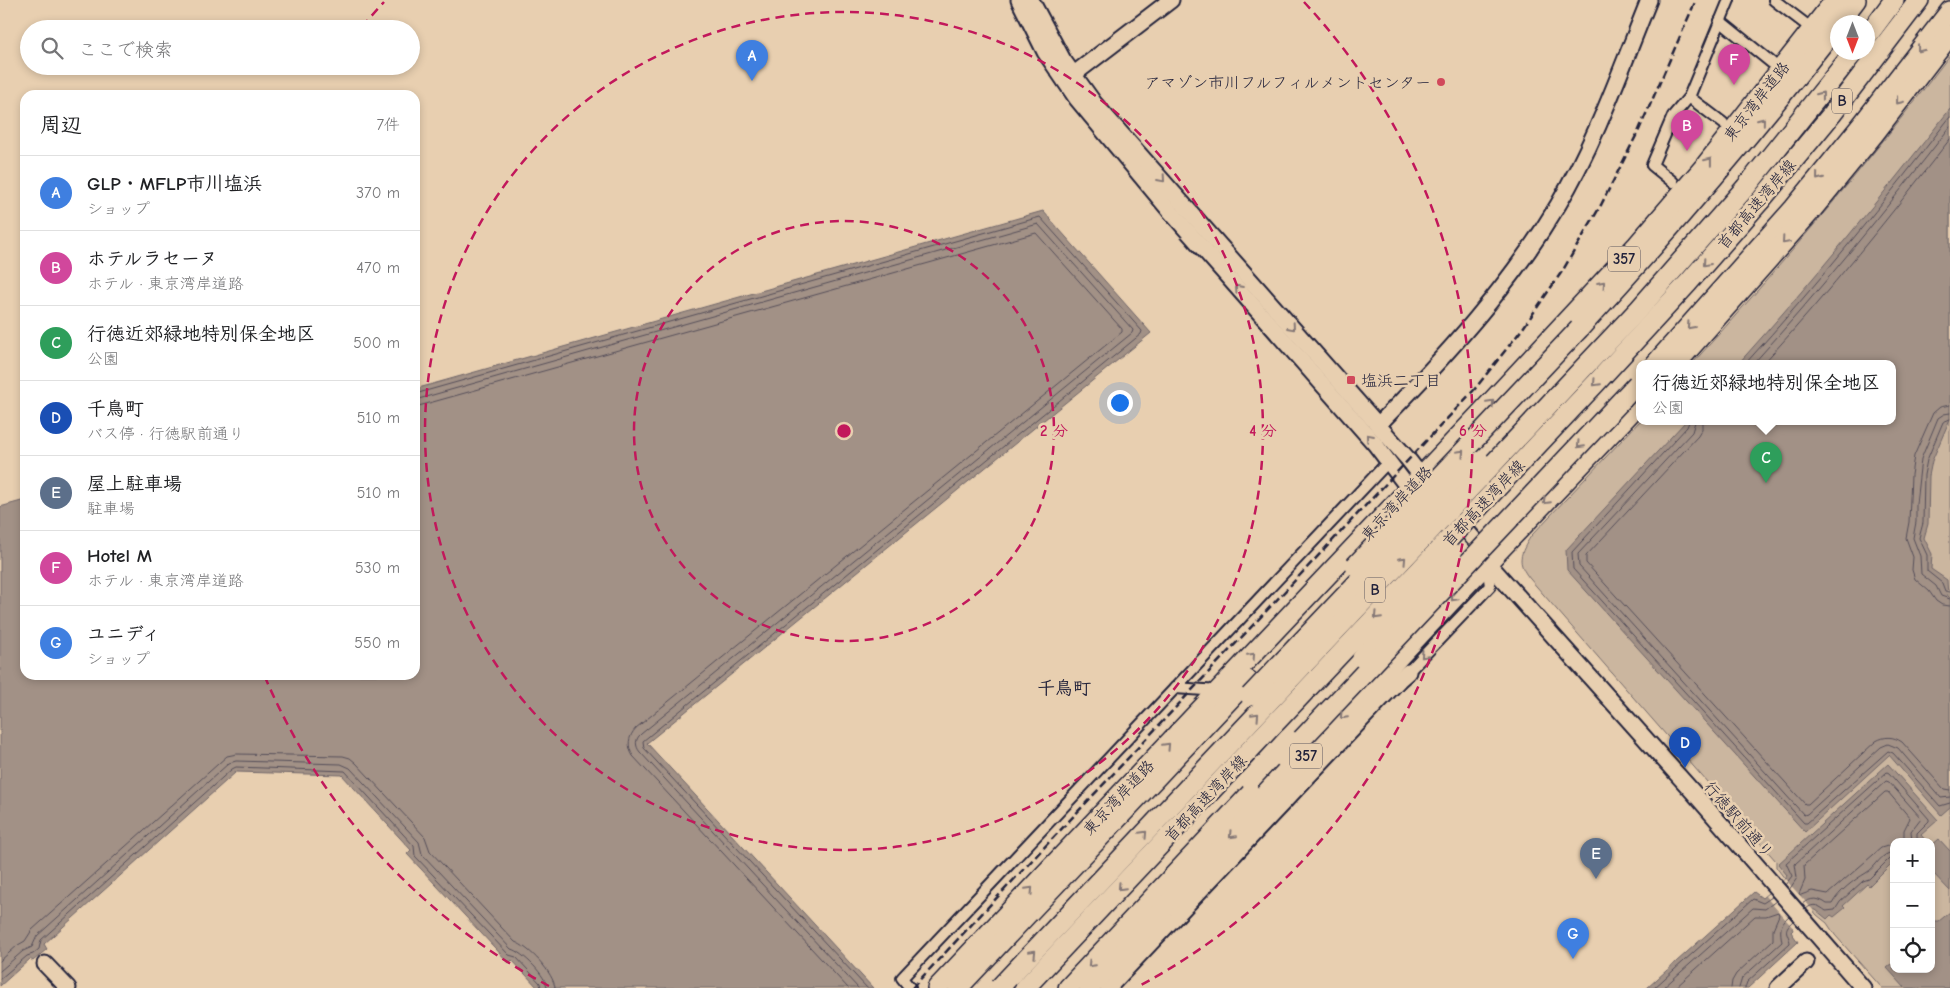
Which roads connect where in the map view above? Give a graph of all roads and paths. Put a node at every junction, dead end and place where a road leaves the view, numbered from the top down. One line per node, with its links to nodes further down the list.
1 (1019, 0): 20 (street)
2 (1031, 0): 20 (street)
3 (1171, 0): 20 (street)
4 (1649, 0): 30 (street)
5 (1729, 0): 13 (street)
6 (1774, 0): 15 (street)
7 (1835, 0): 15 (highway, 東京湾岸道路 / 357)
8 (1856, 0): 12 (highway, 東京湾岸道路 / 357)
9 (1894, 0): 14 (highway)
10 (1919, 0): 33 (highway, 首都高速湾岸線 / B, one-way to 33, bridge)
11 (1950, 11): 25 (highway, one-way to 25)
12 (1845, 15)
13 (1720, 21): 19 (street); 21 (street)
14 (1875, 26)
15 (1812, 29): 32 (highway, 東京湾岸道路 / 357, one-way to 15)
16 (1830, 34): 37 (highway, 東京湾岸道路 / 357, one-way to 16, bridge)
17 (1950, 35): 26 (highway, one-way to 26)
18 (1848, 60): 24 (highway, 首都高速湾岸線 / B, one-way to 18, bridge)
19 (1772, 62)
20 (1069, 79): 27 (street)
21 (1689, 97): 22 (street); 23 (street)
22 (1723, 123)
23 (1673, 182)
24 (1639, 309): 37 (highway, bridge); 48 (highway, 首都高速湾岸線 / B, one-way to 24, bridge)
25 (1659, 360)
26 (1680, 360)
27 (1324, 376): 30 (street); 31 (street, one-way to 27)
28 (1636, 385): 40 (highway, 357, one-way to 40, bridge)
29 (1636, 407): 34 (highway, 357, one-way to 34)
30 (1378, 425): 32 (street)
31 (1388, 462): 32 (street); 36 (street)
32 (1415, 483): 34 (street); 38 (highway, 東京湾岸道路 / 357, one-way to 32)
33 (1489, 497): 40 (highway, bridge); 49 (highway, 首都高速湾岸線 / B, one-way to 49, bridge)
34 (1487, 562): 35 (street, one-way to 35); 41 (highway, 357, one-way to 41); 54 (street, 行徳駅前通り)
35 (1408, 672): 52 (street)
36 (1175, 688): 38 (street); 46 (street)
37 (1249, 688): 39 (highway, 東京湾岸道路 / 357)
38 (1219, 691): 39 (highway, 東京湾岸道路 / 357, one-way to 38)
39 (1054, 874): 44 (highway, 東京湾岸道路 / 357); 47 (highway, 東京湾岸道路 / 357, one-way to 39)
40 (1144, 907): 41 (highway, 357)
41 (1119, 945): 50 (highway, 357, one-way to 50); 51 (highway, 357)
42 (1806, 962): 53 (street)
43 (46, 964): 45 (street)
44 (959, 986)
45 (68, 988)
46 (910, 988)
47 (937, 988)
48 (999, 988)
49 (1025, 988)
50 (1068, 988)
51 (1089, 988)
52 (1108, 988)
53 (1778, 988)
54 (1863, 988)

